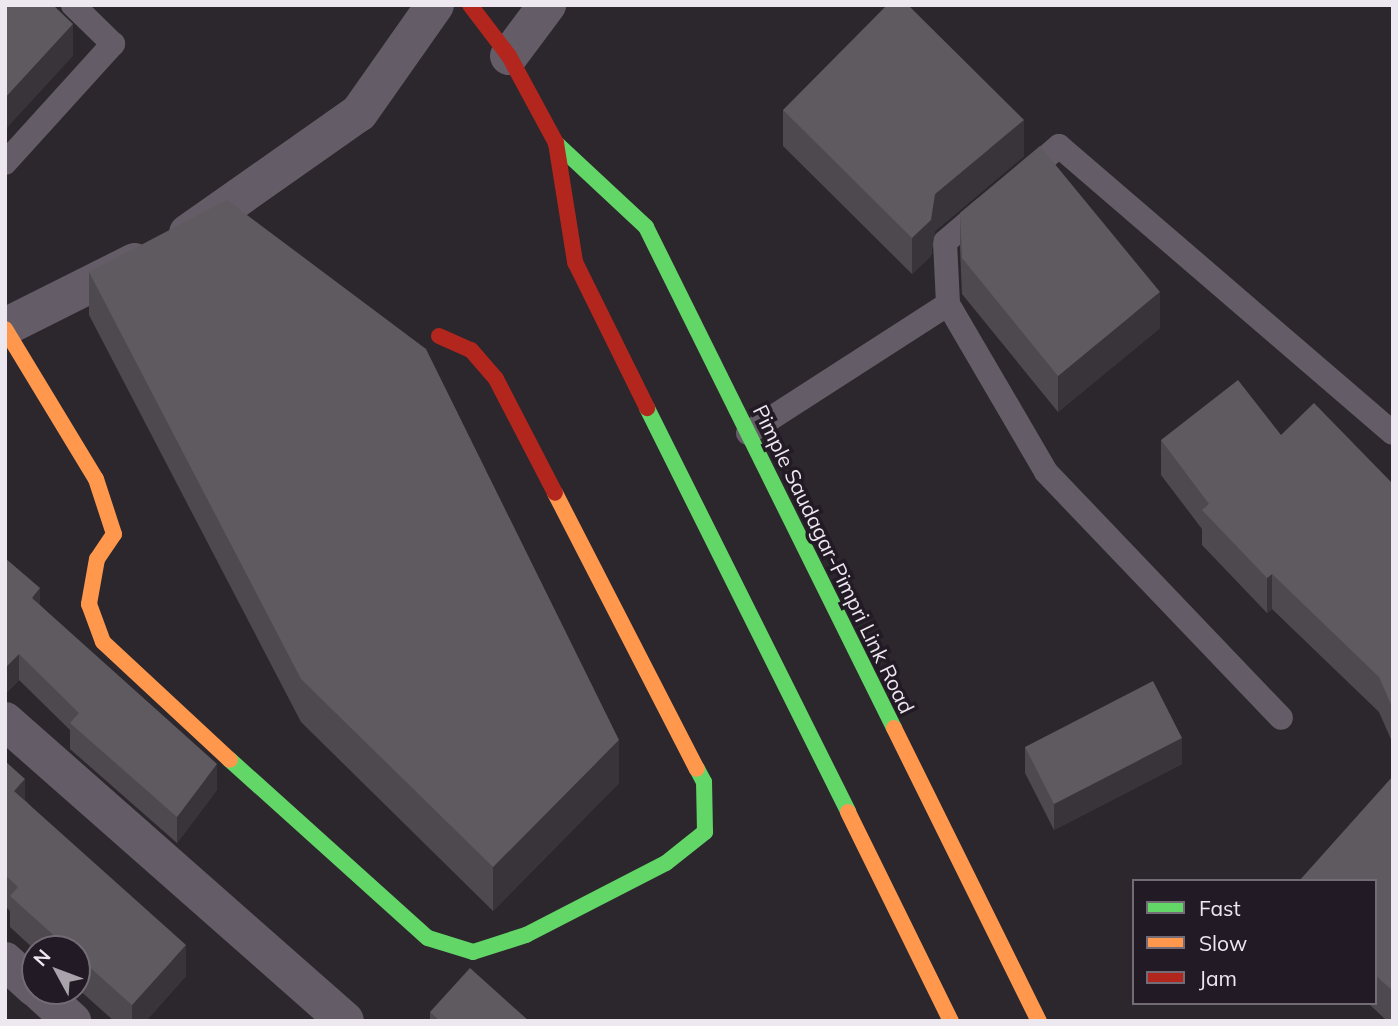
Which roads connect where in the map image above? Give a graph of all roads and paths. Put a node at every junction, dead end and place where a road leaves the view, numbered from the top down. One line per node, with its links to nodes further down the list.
1 (73, 5): 7 (lane)
2 (435, 5): 9 (street)
3 (470, 5): 5 (street, Pimple Saudagar-Pimpri Link Road)
4 (547, 5): 5 (street)
5 (509, 56): 6 (street, Pimple Saudagar-Pimpri Link Road)
6 (555, 143): 11 (street, Pimple Saudagar-Pimpri Link Road); 20 (street, Pimple Saudagar-Pimpri Link Road)
7 (5, 163)
8 (948, 304): 11 (lane); 12 (lane); 13 (lane)
9 (5, 328): 10 (street)
10 (439, 336)
11 (748, 433): 21 (street, Pimple Saudagar-Pimpri Link Road)
12 (1393, 433)
13 (1281, 718)
14 (5, 721): 19 (street)
15 (5, 961): 16 (street)
16 (21, 975)
17 (54, 1005): 18 (street)
18 (72, 1021)
19 (345, 1021)
20 (951, 1021)
21 (1039, 1021)

